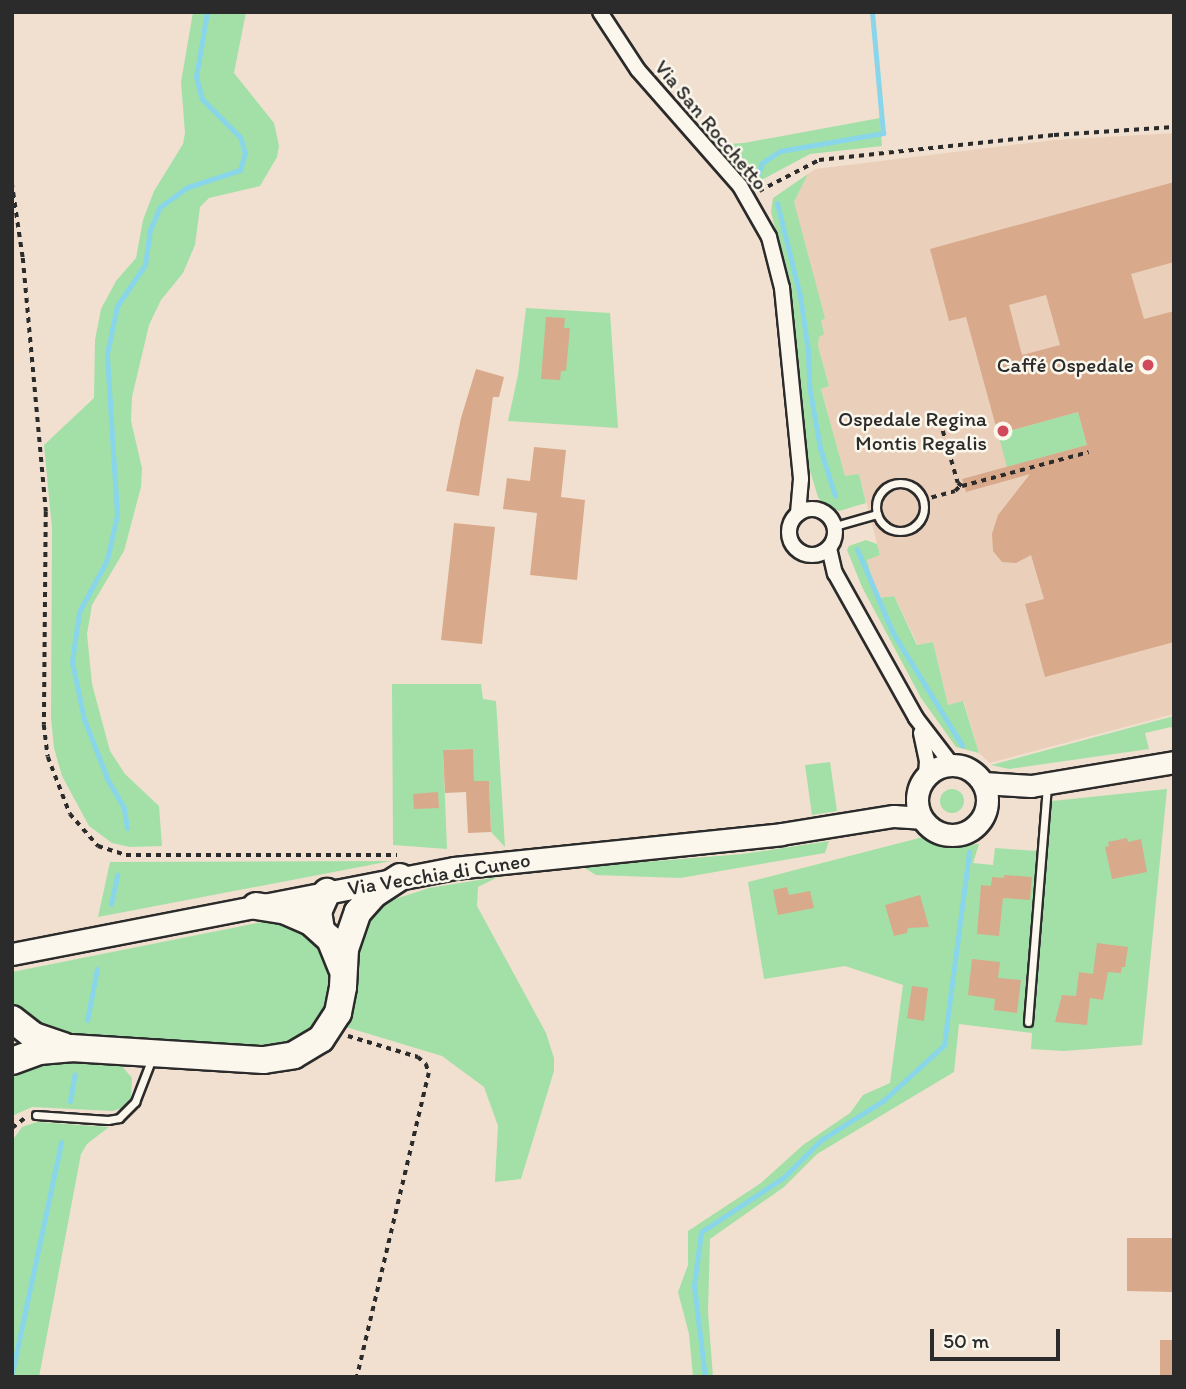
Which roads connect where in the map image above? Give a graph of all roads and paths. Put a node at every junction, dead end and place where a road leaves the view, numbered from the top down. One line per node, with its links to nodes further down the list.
1 (600, 12): 4 (street, Via San Rocchetto)
2 (1174, 127): 4 (path)
3 (12, 183): 25 (path)
4 (748, 197): 7 (street, Via San Rocchetto)
5 (943, 431): 8 (path)
6 (1089, 452): 8 (path)
7 (802, 479): 10 (street, Via San Rocchetto); 11 (street, Via San Rocchetto)
8 (962, 486): 9 (path)
9 (922, 500): 12 (lane); 12 (lane)
10 (819, 510): 11 (street); 13 (street, Via San Rocchetto)
11 (799, 514): 15 (street, Via San Rocchetto)
12 (877, 514): 13 (lane)
13 (835, 526): 14 (street, Via San Rocchetto)
14 (829, 548): 15 (street); 16 (street, Via San Rocchetto)
15 (813, 555): 16 (street, Via San Rocchetto)
16 (835, 573): 17 (street, Via San Rocchetto)
17 (916, 719): 19 (street, Via San Rocchetto); 20 (street, Via San Rocchetto)
18 (1174, 762): 22 (street)
19 (952, 765): 20 (street); 21 (street)
20 (926, 777): 24 (street)
21 (983, 783): 22 (street); 23 (street)
22 (1039, 785): 23 (street); 34 (lane)
23 (987, 806): 24 (street)
24 (919, 808): 25 (street, Via Vecchia di Cuneo)
25 (427, 872): 26 (street, Via Vecchia di Cuneo)
26 (400, 877): 27 (street, Via Vecchia di Cuneo); 29 (highway)
27 (329, 891): 28 (street, Via Vecchia di Cuneo); 29 (highway); 30 (highway)
28 (256, 906): 30 (highway); 31 (street, Via Vecchia di Cuneo)
29 (352, 923): 32 (highway)
30 (321, 930): 32 (highway)
31 (12, 954)
32 (343, 970): 35 (highway)
33 (12, 1019): 36 (highway)
34 (1028, 1022)
35 (329, 1030): 37 (highway); 40 (path)
36 (71, 1048): 37 (highway); 38 (highway)
37 (153, 1054): 39 (lane)
38 (12, 1061)
39 (36, 1115)
40 (357, 1377)

